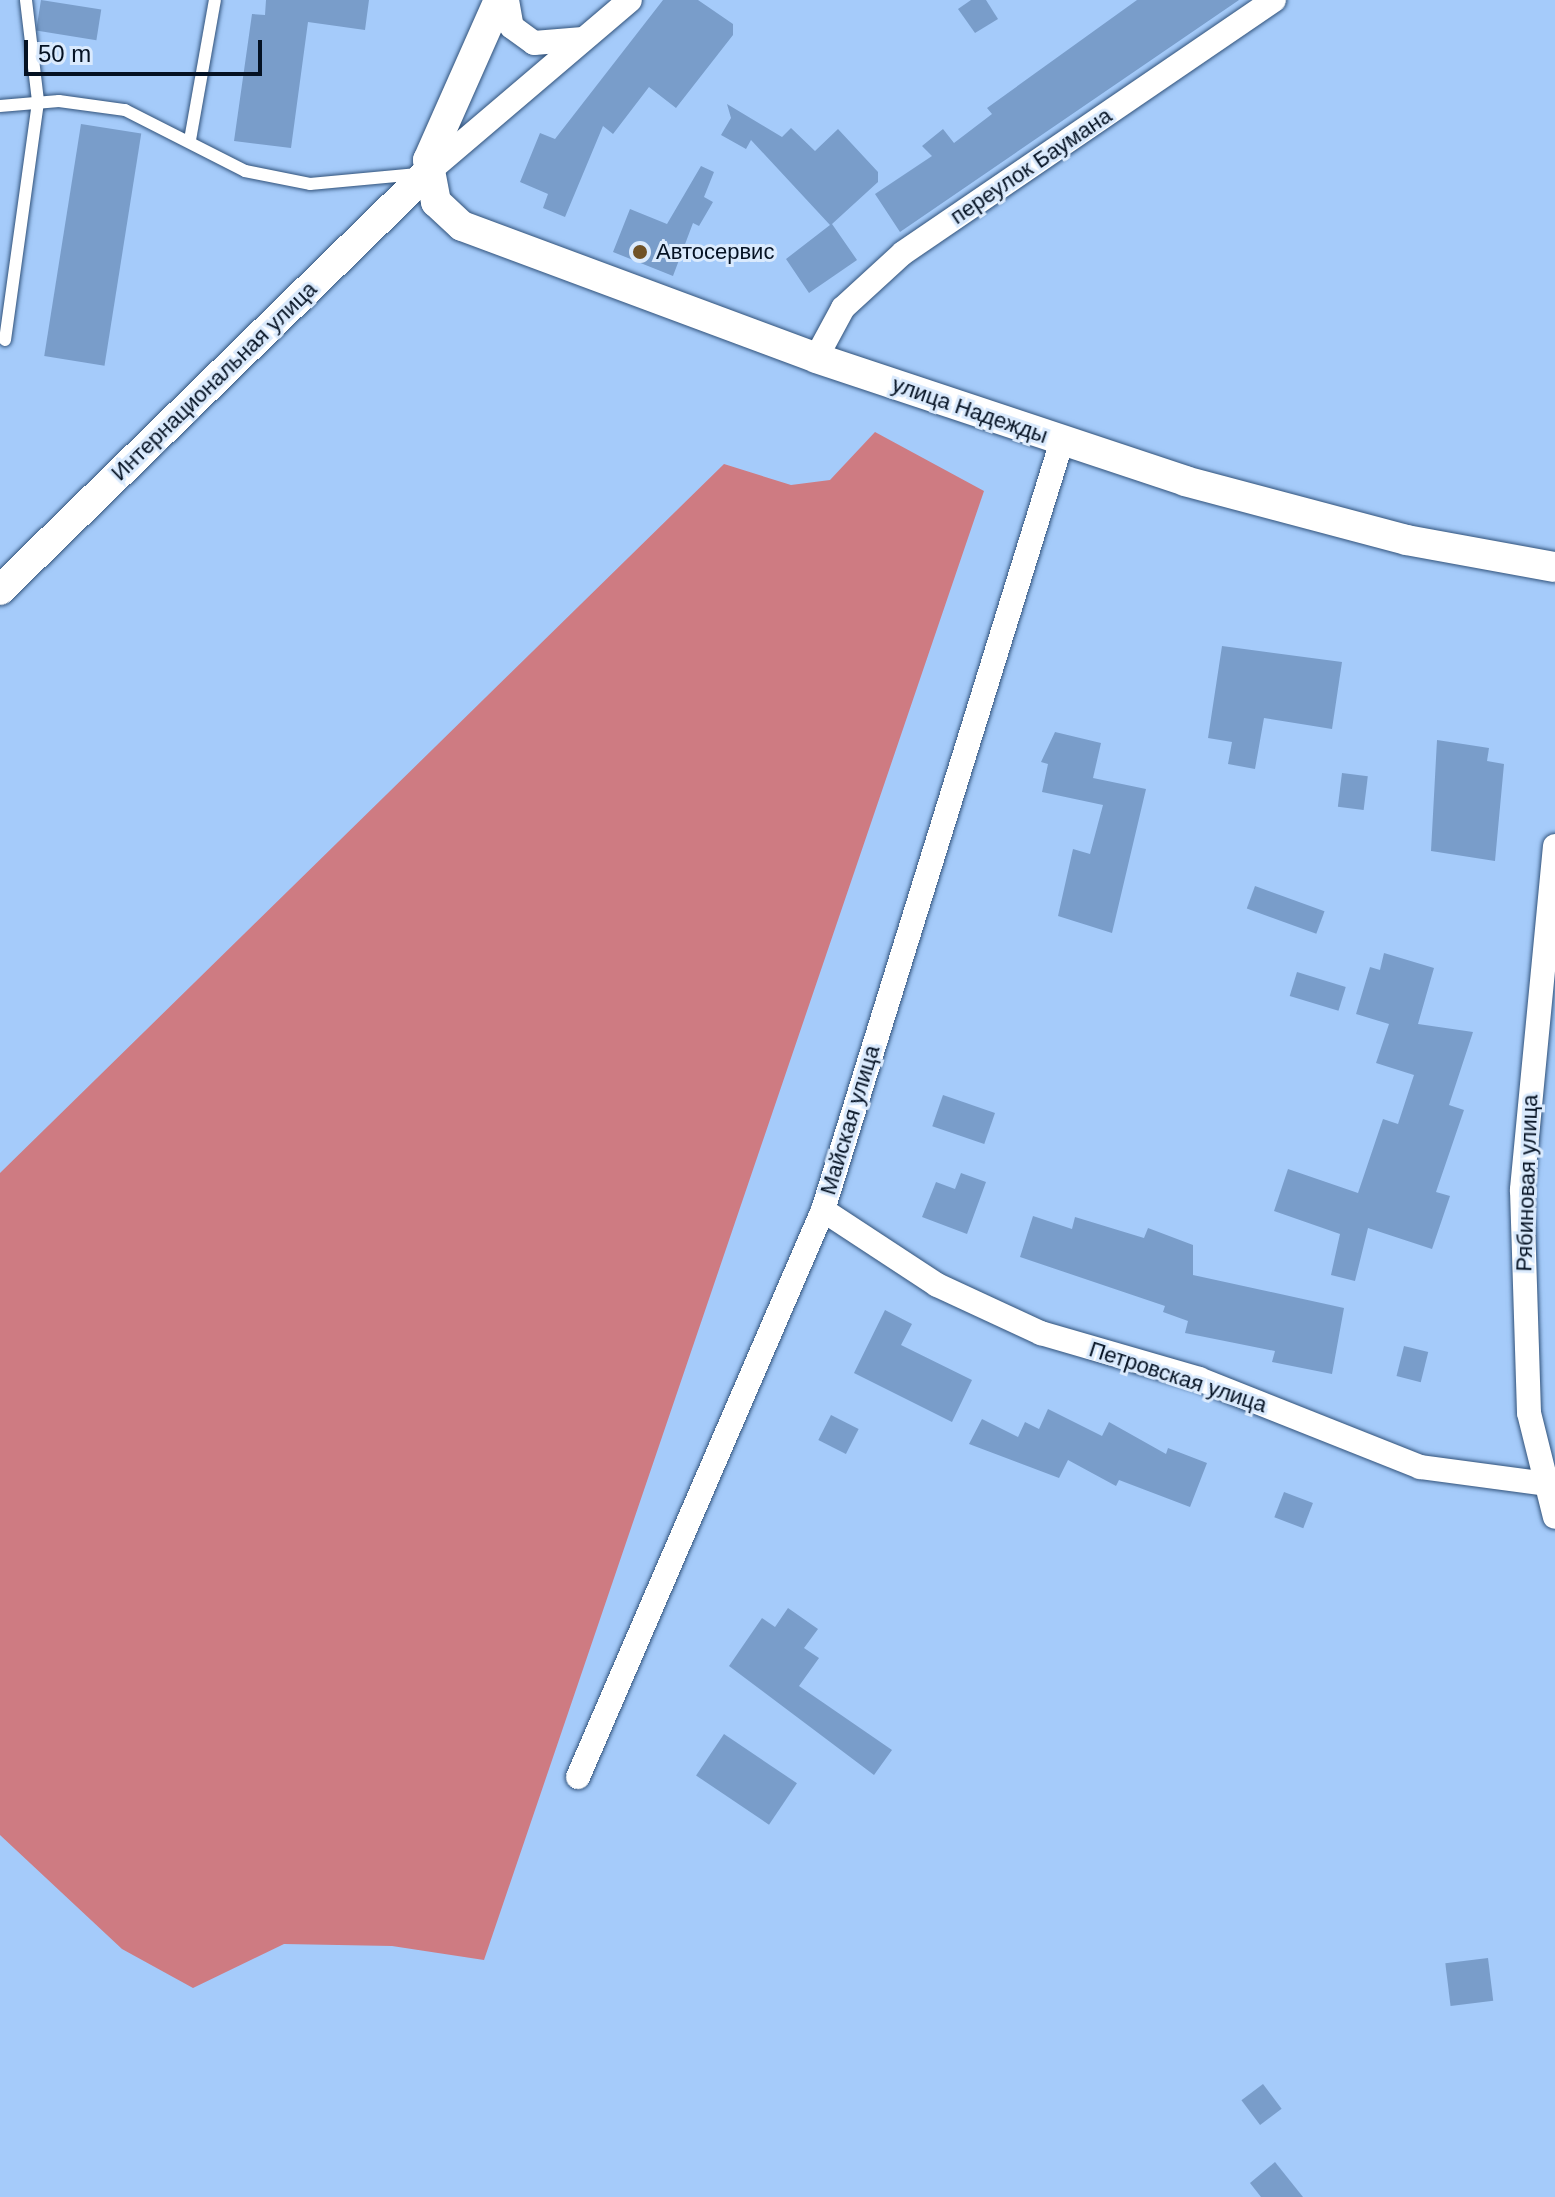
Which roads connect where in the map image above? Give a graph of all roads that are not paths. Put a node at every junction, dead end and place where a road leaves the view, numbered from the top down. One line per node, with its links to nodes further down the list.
1 (26, 0): 8 (lane)
2 (215, 0): 10 (lane)
3 (499, 0): 11 (street)
4 (507, 0): 7 (street)
5 (630, 0): 7 (street, Интернациональная улица)
6 (1274, 0): 13 (street, переулок Баумана)
7 (590, 37): 11 (street, Интернациональная улица)
8 (38, 101): 9 (lane); 10 (lane); 12 (lane)
9 (0, 106)
10 (190, 140): 11 (lane)
11 (428, 172): 13 (street, улица Надежды); 16 (street, Интернациональная улица)
12 (5, 340)
13 (816, 358): 14 (street, улица Надежды)
14 (1062, 441): 15 (street, улица Надежды); 18 (street, Майская улица)
15 (1555, 567)
16 (0, 590)
17 (1555, 846): 19 (street, Рябиновая улица)
18 (823, 1210): 19 (street, Петровская улица); 21 (street, Майская улица)
19 (1551, 1484): 20 (street, Рябиновая улица)
20 (1555, 1517)
21 (578, 1777)

